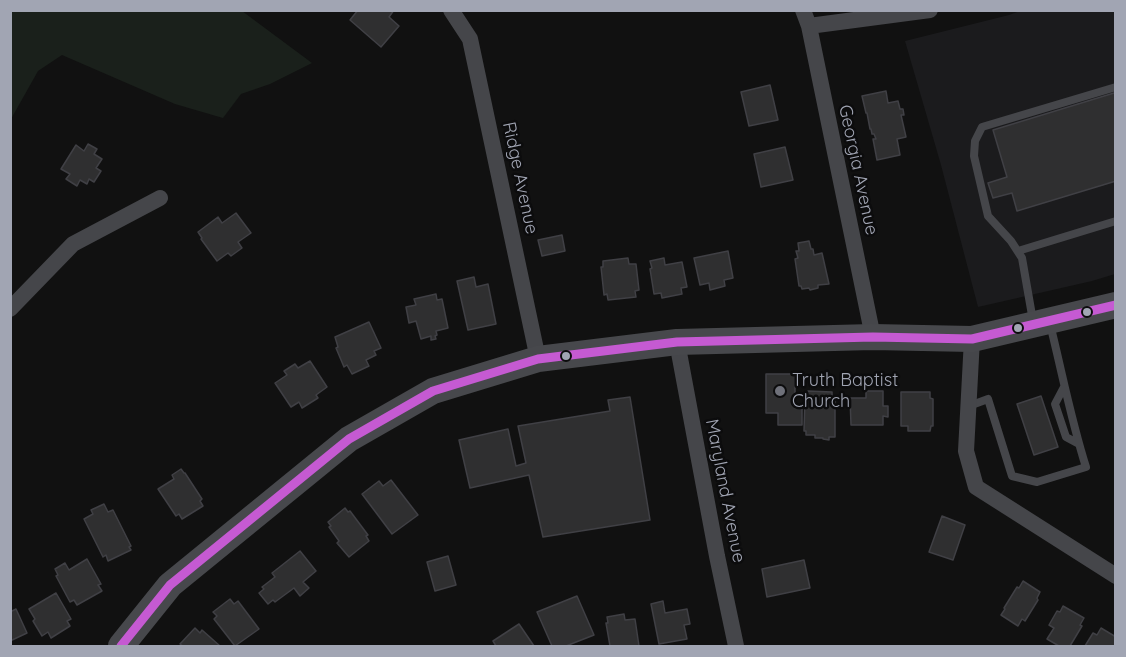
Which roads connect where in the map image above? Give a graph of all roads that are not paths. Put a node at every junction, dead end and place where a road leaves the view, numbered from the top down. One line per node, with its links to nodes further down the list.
1 (451, 10): 14 (street, Ridge Avenue)
2 (930, 10): 3 (street)
3 (806, 18): 11 (street, Georgia Avenue)
4 (1116, 87): 7 (lane)
5 (160, 198): 9 (street)
6 (1116, 221): 7 (lane)
7 (1018, 251): 10 (lane)
8 (1116, 305): 10 (main road)
9 (10, 309)
10 (1041, 323): 12 (main road); 15 (lane)
11 (873, 338): 12 (main road); 13 (main road)
12 (972, 339): 16 (street)
13 (677, 342): 14 (main road); 20 (street, Maryland Avenue)
14 (538, 359): 19 (main road)
15 (1064, 387): 17 (lane); 17 (lane)
16 (968, 406): 17 (lane); 18 (street)
17 (1079, 444)
18 (1116, 576)
19 (121, 646)
20 (736, 646)

